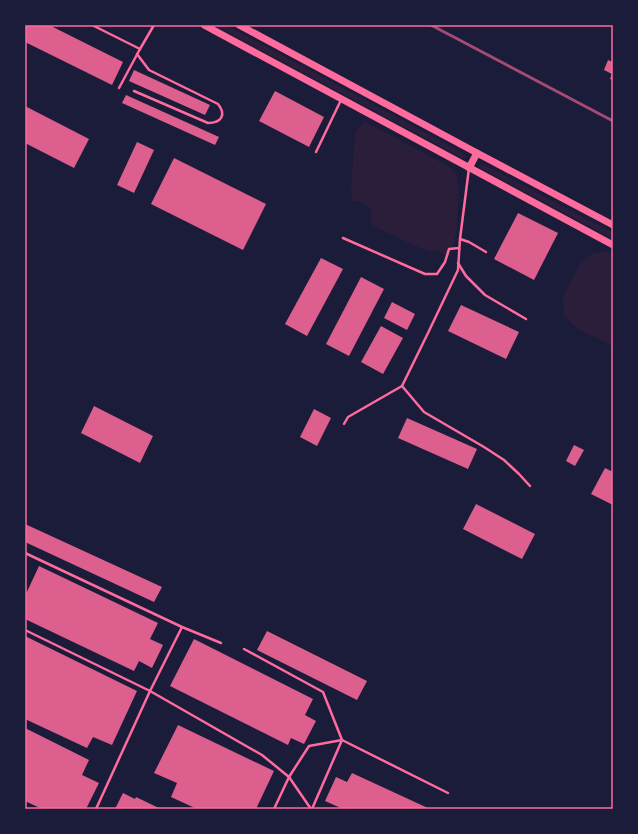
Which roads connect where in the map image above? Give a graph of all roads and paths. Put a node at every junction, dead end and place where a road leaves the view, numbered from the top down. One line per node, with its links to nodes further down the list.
1 (92, 25): 5 (lane)
2 (154, 25): 5 (lane)
3 (204, 25): 9 (main road)
4 (239, 25): 11 (main road)
5 (140, 49): 6 (lane)
6 (137, 54): 7 (lane); 8 (lane)
7 (119, 88)
8 (134, 91)
9 (342, 99): 10 (lane); 12 (main road)
10 (316, 152)
11 (477, 153): 12 (main road); 13 (main road)
12 (469, 168): 15 (lane); 16 (main road)
13 (613, 225)
14 (343, 238): 17 (lane)
15 (460, 239): 17 (lane); 18 (lane)
16 (613, 244)
17 (459, 248): 19 (lane)
18 (486, 252)
19 (458, 262): 20 (lane); 21 (lane)
20 (526, 319)
21 (402, 386): 22 (lane); 23 (lane)
22 (344, 424)
23 (530, 486)
24 (25, 553): 25 (lane)
25 (182, 626): 27 (lane); 29 (lane)
26 (25, 630): 29 (lane)
27 (221, 643)
28 (244, 649): 30 (lane)
29 (150, 692): 31 (lane); 33 (lane)
30 (342, 740): 31 (lane); 32 (lane); 35 (lane)
31 (289, 776): 34 (lane); 35 (lane)
32 (448, 793)
33 (96, 809)
34 (274, 809)
35 (311, 809)

